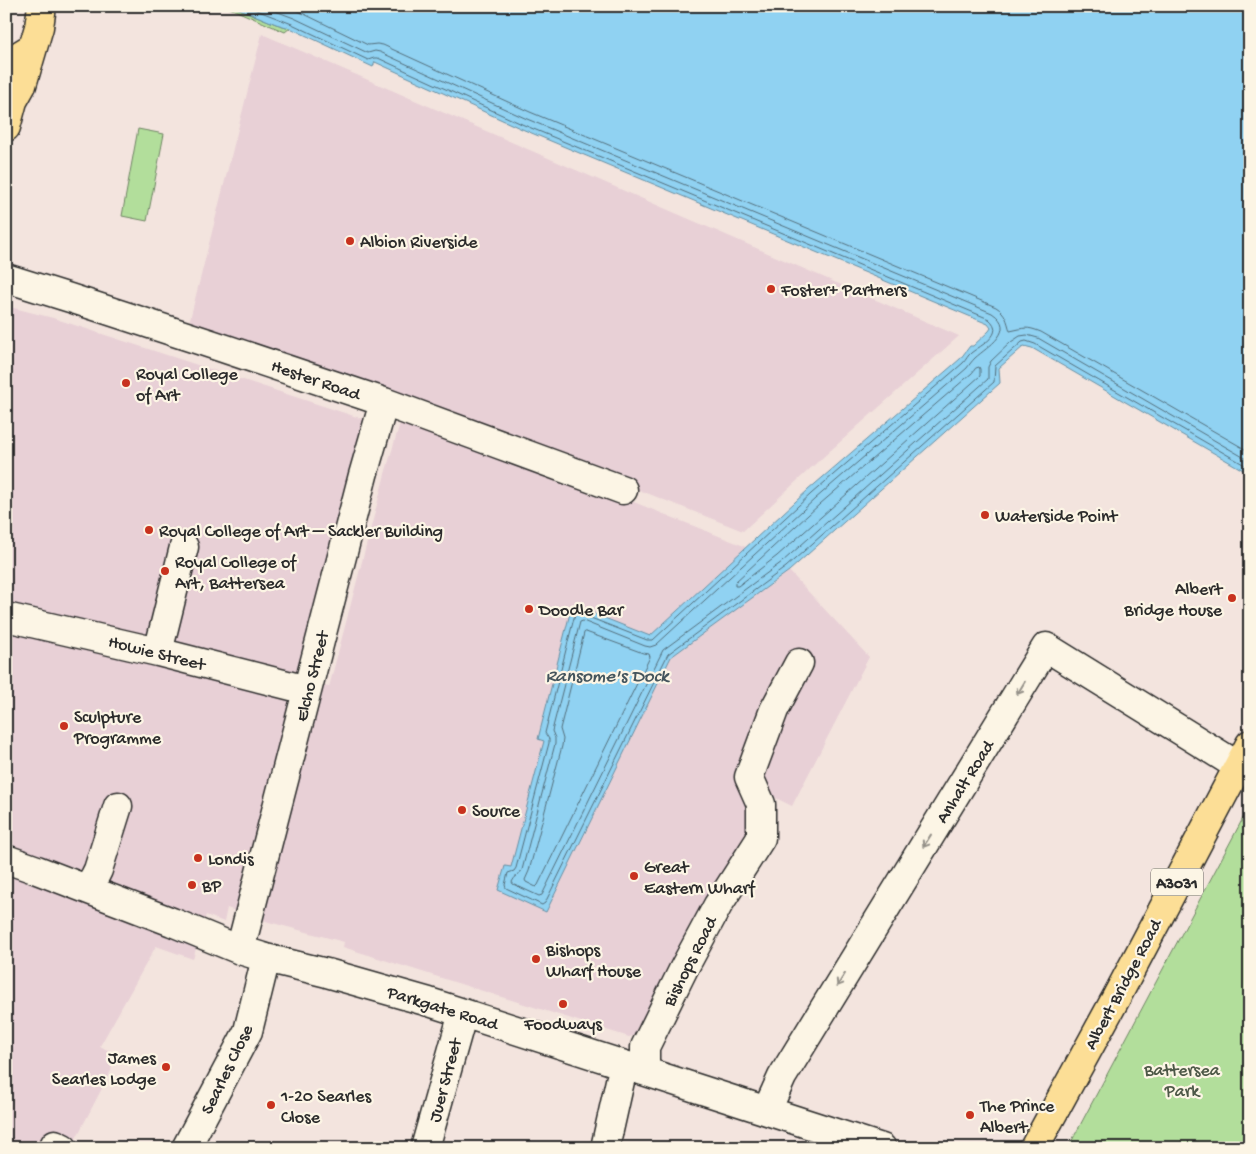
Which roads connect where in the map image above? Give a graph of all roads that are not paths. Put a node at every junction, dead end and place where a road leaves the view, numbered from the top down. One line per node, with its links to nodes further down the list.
1 (42, 6): 2 (main road)
2 (33, 47): 3 (main road); 4 (main road)
3 (6, 67)
4 (10, 96): 5 (main road)
5 (6, 127)
6 (6, 278): 7 (street, Hester Road)
7 (384, 402): 8 (street, Hester Road); 13 (street, Elcho Street)
8 (623, 490)
9 (184, 547): 11 (street)
10 (6, 617): 11 (street, Howie Street)
11 (158, 652): 13 (street, Howie Street)
12 (799, 663): 21 (street, Bishops Road)
13 (307, 690): 18 (street, Elcho Street)
14 (1244, 755): 22 (street, Anhalt Road, one-way to 22); 29 (main road, Albert Bridge Road / A3031)
15 (118, 806): 17 (street)
16 (6, 859): 17 (street, Parkgate Road)
17 (86, 889): 18 (street, Parkgate Road)
18 (240, 950): 19 (street, Parkgate Road)
19 (266, 958): 20 (street, Parkgate Road); 25 (street, Searles Close)
20 (463, 1013): 21 (street, Parkgate Road); 26 (street, Juer Street)
21 (635, 1068): 22 (street, Parkgate Road); 27 (street, Bishops Road)
22 (767, 1110): 28 (street, Parkgate Road)
23 (53, 1148): 24 (street)
24 (63, 1148)
25 (186, 1148)
26 (425, 1148)
27 (605, 1148)
28 (882, 1148)
29 (1034, 1148)

